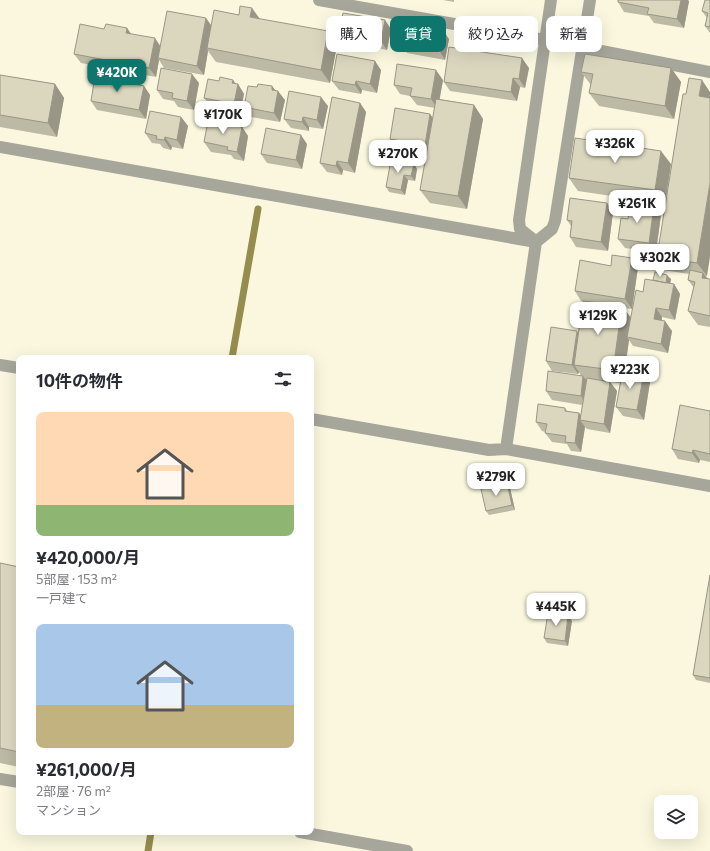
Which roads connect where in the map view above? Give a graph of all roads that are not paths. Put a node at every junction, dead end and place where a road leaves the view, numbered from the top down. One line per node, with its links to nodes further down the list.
1 (319, 0): 5 (street)
2 (551, 0): 5 (street)
3 (590, 0): 4 (street)
4 (588, 16)
5 (545, 40): 10 (street)
6 (602, 51): 8 (street)
7 (582, 52): 10 (street)
8 (710, 72)
9 (0, 147): 10 (street)
10 (536, 242): 14 (street)
11 (0, 365): 12 (street)
12 (16, 368)
13 (314, 420): 14 (street)
14 (506, 449): 15 (street)
15 (710, 486)
16 (0, 779): 17 (street)
17 (16, 782)
18 (314, 834): 19 (street)
19 (407, 851)

